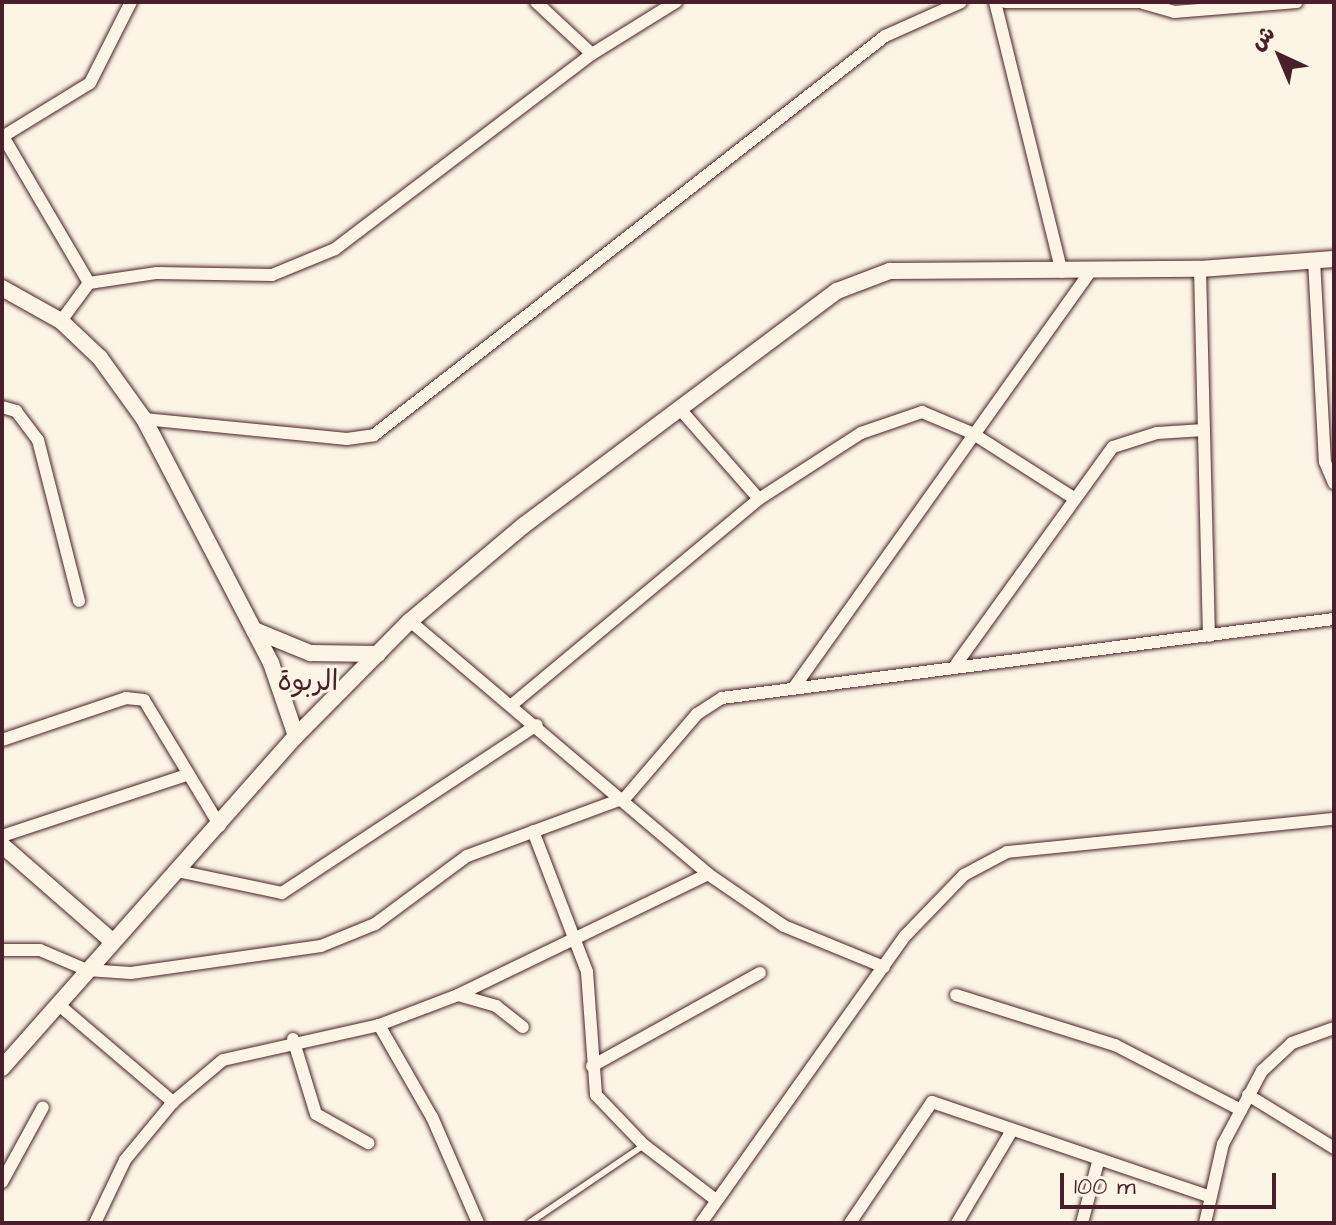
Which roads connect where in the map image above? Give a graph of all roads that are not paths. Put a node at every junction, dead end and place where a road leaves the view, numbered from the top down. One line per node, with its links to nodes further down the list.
1 (131, 2): 10 (street)
2 (536, 2): 9 (street)
3 (676, 2): 9 (street)
4 (961, 2): 21 (street)
5 (995, 2): 14 (street)
6 (1005, 2): 8 (street)
7 (1297, 2): 8 (street)
8 (1144, 3)
9 (592, 54): 16 (street)
10 (3, 138): 16 (street)
11 (1334, 259): 12 (street)
12 (1314, 260): 13 (street); 24 (street)
13 (1200, 269): 15 (street); 22 (street)
14 (1062, 272): 15 (street); 20 (street)
15 (1090, 272): 23 (street)
16 (89, 283): 18 (street)
17 (2, 288): 18 (street)
18 (61, 321): 21 (street)
19 (2, 407): 27 (street)
20 (679, 408): 26 (street); 29 (street)
21 (144, 419): 30 (street)
22 (1204, 430): 25 (street); 31 (street)
23 (972, 433): 25 (street); 26 (street); 34 (street)
24 (1334, 483)
25 (1072, 497): 33 (street)
26 (759, 499): 35 (street)
27 (79, 601)
28 (1334, 619): 31 (street)
29 (410, 621): 32 (street); 35 (street)
30 (254, 630): 32 (street); 37 (street)
31 (1209, 636): 33 (street)
32 (378, 654): 37 (street)
33 (957, 663): 34 (street)
34 (795, 686): 40 (street)
35 (514, 703): 36 (street)
36 (537, 725): 40 (street); 46 (street)
37 (296, 736): 42 (street)
38 (2, 740): 39 (street)
39 (186, 775): 42 (street); 44 (street)
40 (625, 798): 43 (street); 47 (street)
41 (1334, 819): 51 (street)
42 (220, 826): 46 (street)
43 (533, 831): 48 (street); 52 (street)
44 (2, 836)
45 (2, 845): 49 (street)
46 (178, 871): 49 (street)
47 (708, 874): 48 (street); 51 (street)
48 (576, 932): 54 (street); 61 (street)
49 (113, 942): 52 (street)
50 (2, 950): 52 (street)
51 (884, 967): 74 (street)
52 (87, 970): 56 (street)
53 (760, 973): 61 (street)
54 (458, 995): 57 (street); 58 (street)
55 (956, 995): 66 (street)
56 (59, 1005): 62 (street); 64 (street)
57 (379, 1025): 60 (street); 76 (street)
58 (523, 1027)
59 (1334, 1028): 63 (street)
60 (293, 1039): 64 (street); 68 (street)
61 (592, 1066): 69 (street)
62 (2, 1068)
63 (1248, 1095): 66 (street); 70 (street)
64 (173, 1102): 75 (street)
65 (43, 1107): 72 (street)
66 (1241, 1110): 73 (street)
67 (1011, 1132): 71 (street); 79 (street); 80 (street)
68 (368, 1143)
69 (644, 1145): 74 (street); 77 (lane)
70 (1334, 1148)
71 (1098, 1162): 73 (street); 81 (street)
72 (2, 1182)
73 (1208, 1196): 82 (street)
74 (716, 1200): 78 (street)
75 (95, 1223)
76 (478, 1223)
77 (529, 1223)
78 (701, 1223)
79 (850, 1223)
80 (957, 1223)
81 (1082, 1223)
82 (1205, 1223)

